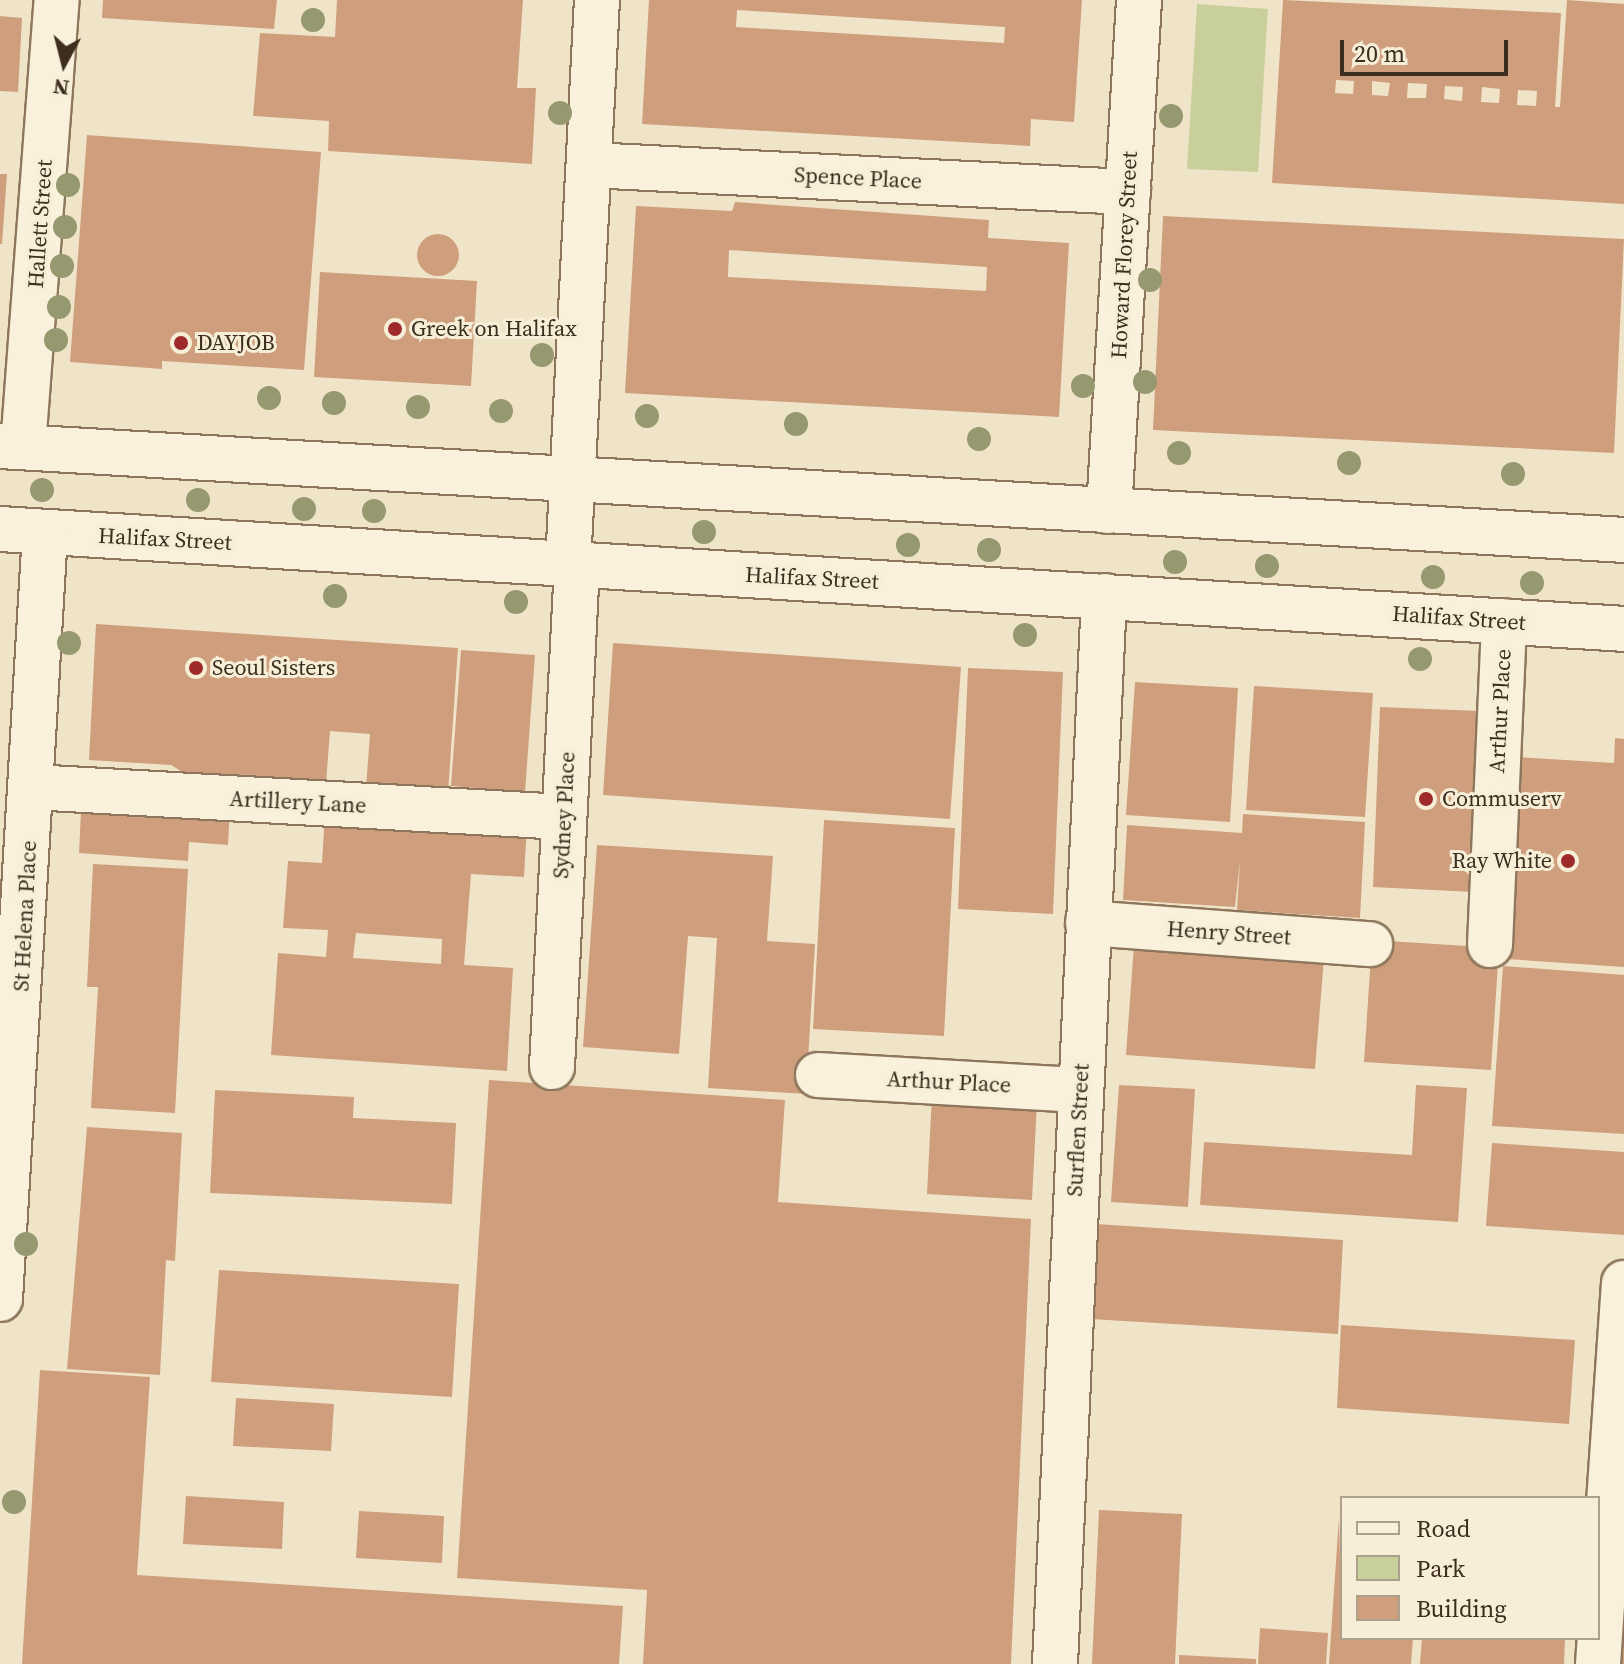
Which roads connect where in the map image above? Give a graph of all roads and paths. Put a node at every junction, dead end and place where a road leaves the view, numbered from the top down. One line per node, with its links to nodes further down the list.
1 (57, 0): 6 (street, Hallett Street)
2 (597, 0): 4 (street, Sydney Place)
3 (1139, 0): 5 (street, Howard Florey Street)
4 (589, 165): 5 (street, Spence Place); 7 (street, Sydney Place)
5 (1128, 192): 8 (street, Howard Florey Street)
6 (11, 447): 7 (street)
7 (573, 476): 8 (street); 12 (street, Sydney Place)
8 (1109, 511): 11 (street)
9 (0, 529): 10 (street, Halifax Street)
10 (45, 532): 12 (street, Halifax Street); 16 (street, St Helena Place)
11 (1624, 540)
12 (573, 564): 13 (street, Halifax Street); 17 (street, Sydney Place)
13 (1104, 596): 14 (street, Halifax Street); 19 (street, Surflen Street)
14 (1504, 621): 15 (street, Halifax Street); 21 (street, Arthur Place)
15 (1624, 629)
16 (32, 787): 17 (street, Artillery Lane); 18 (street, St Helena Place)
17 (564, 817): 22 (street, Sydney Place)
18 (13, 923): 26 (street, St Helena Place)
19 (1088, 923): 20 (street, Henry Street); 24 (street, Surflen Street)
20 (1370, 944)
21 (1490, 945)
22 (552, 1067)
23 (818, 1075): 24 (street, Arthur Place)
24 (1080, 1090): 29 (street, Surflen Street)
25 (1624, 1283): 27 (street)
26 (0, 1299)
27 (1600, 1635)
28 (1600, 1640): 30 (street)
29 (1055, 1664)
30 (1598, 1664)

